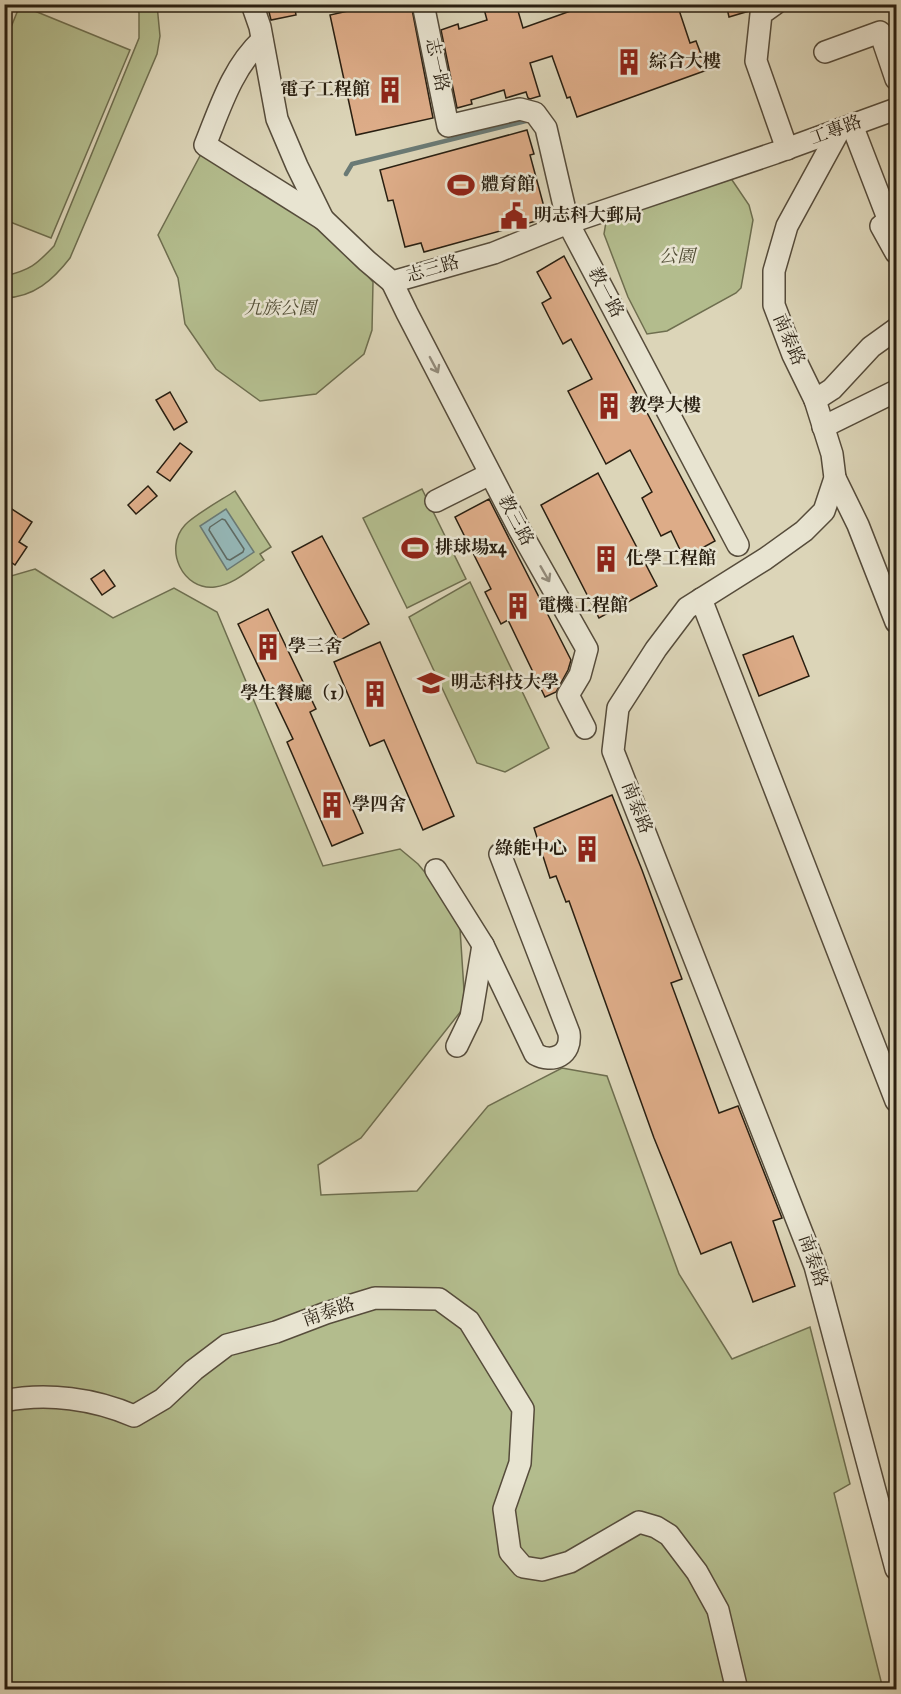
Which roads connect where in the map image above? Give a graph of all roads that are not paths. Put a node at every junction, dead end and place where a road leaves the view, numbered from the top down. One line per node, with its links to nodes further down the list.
1 (252, 4): 4 (street, 志三路)
2 (423, 4): 8 (street, 志一路)
3 (775, 4): 10 (street)
4 (262, 40): 11 (street, 志三路); 11 (street)
5 (825, 52): 6 (street)
6 (897, 79)
7 (897, 109): 9 (street, 工專路)
8 (448, 126): 12 (street, 教一路)
9 (846, 127): 10 (street, 工專路); 13 (street); 17 (street, 南泰路)
10 (781, 151): 12 (street, 志三路)
11 (323, 219): 14 (street, 志三路)
12 (568, 223): 14 (street, 志三路); 22 (street, 教一路)
13 (897, 253)
14 (392, 282): 19 (street, 教三路, one-way to 19)
15 (897, 329): 17 (street)
16 (897, 391): 18 (street)
17 (815, 400): 18 (street, 南泰路)
18 (823, 426): 20 (street, 南泰路)
19 (490, 474): 21 (street); 25 (street, 教三路, one-way to 25)
20 (835, 478): 23 (street, 南泰路); 24 (street)
21 (436, 501)
22 (738, 545)
23 (701, 598): 30 (street); 32 (street, 南泰路)
24 (897, 622)
25 (585, 728)
26 (500, 854): 28 (street)
27 (436, 870): 28 (street)
28 (483, 945): 29 (street)
29 (457, 1046)
30 (897, 1101)
31 (4, 1401): 33 (street, 南泰路)
32 (897, 1569)
33 (737, 1689)

